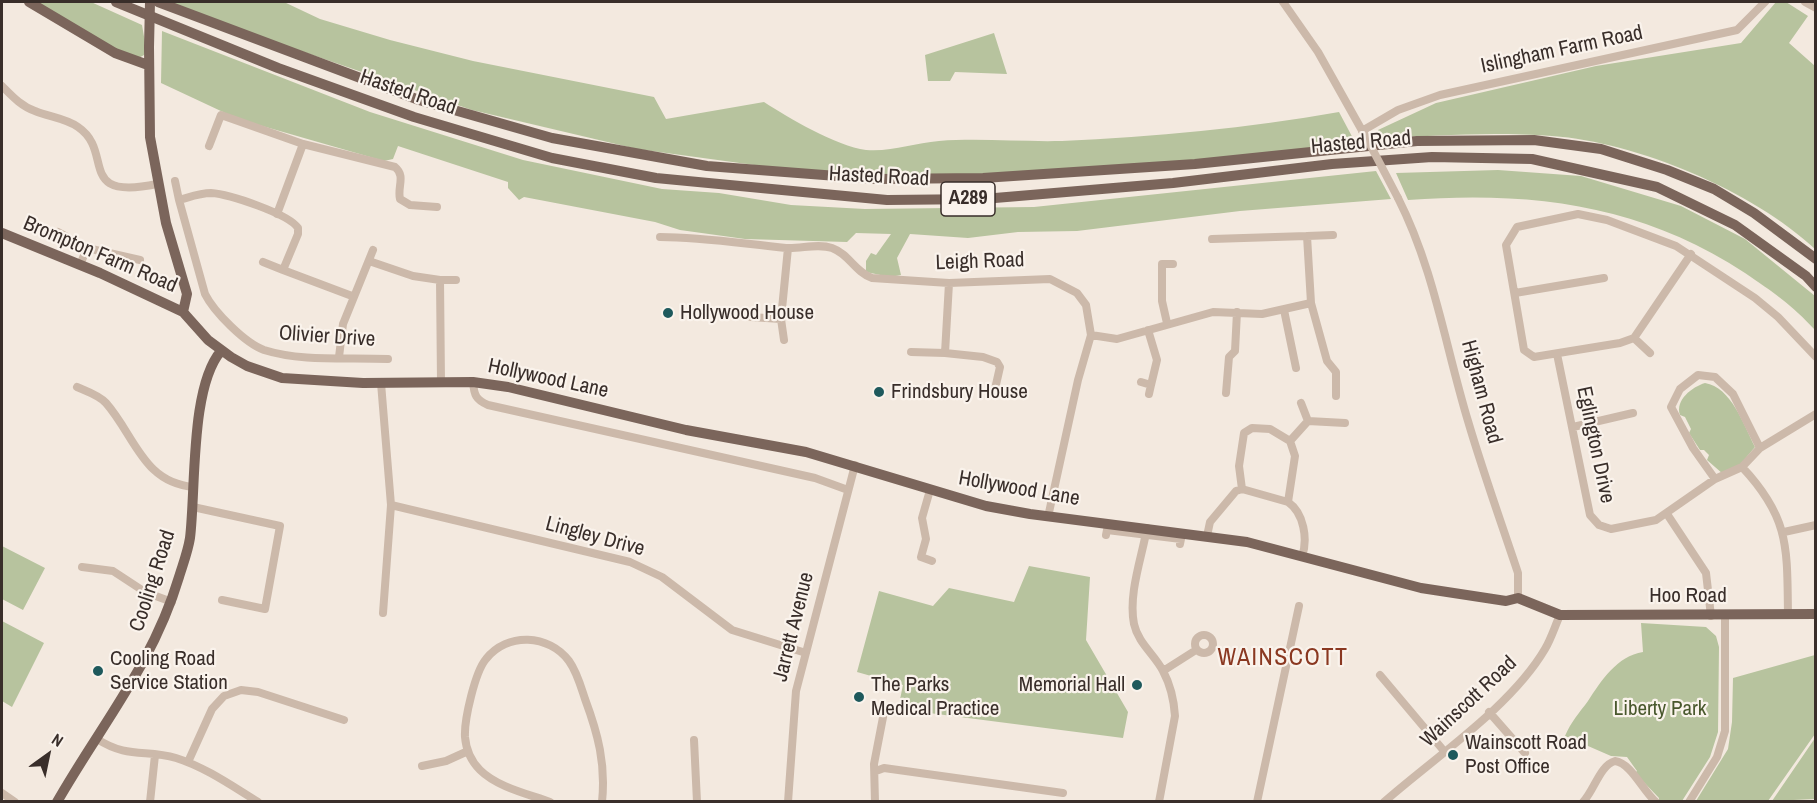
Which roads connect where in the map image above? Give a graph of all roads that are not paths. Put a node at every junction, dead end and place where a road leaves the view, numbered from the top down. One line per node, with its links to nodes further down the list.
1 (29, 2): 9 (main road)
2 (116, 2): 40 (main road, Hasted Road / A289)
3 (150, 2): 9 (main road, bridge)
4 (158, 2): 29 (main road, Hasted Road / A289)
5 (1283, 2): 11 (street)
6 (1765, 2): 11 (street, Islingham Farm Road)
7 (1805, 2): 8 (street)
8 (1815, 8)
9 (148, 65): 15 (main road)
10 (2, 86): 15 (street)
11 (1363, 133): 102 (street, Higham Road, bridge)
12 (303, 144): 13 (street); 17 (street); 18 (street)
13 (208, 146)
14 (176, 181): 16 (street, Olivier Drive)
15 (157, 184): 45 (main road)
16 (179, 200): 18 (street); 59 (street, Olivier Drive)
17 (437, 207)
18 (277, 214): 35 (street)
19 (58, 232): 25 (street)
20 (2, 233): 34 (main road, Brompton Farm Road)
21 (1333, 235): 22 (street)
22 (1307, 236): 24 (street); 43 (street)
23 (660, 237): 26 (street, Leigh Road)
24 (1212, 239)
25 (87, 248): 30 (street); 34 (street)
26 (788, 248): 39 (street, Leigh Road); 48 (street)
27 (373, 250): 31 (street)
28 (1691, 254): 41 (street); 52 (street); 60 (street)
29 (1815, 259)
30 (140, 260)
31 (369, 261): 38 (street); 42 (street)
32 (263, 262): 35 (street)
33 (1173, 264): 49 (street)
34 (80, 265): 45 (main road, Brompton Farm Road)
35 (283, 270): 42 (street)
36 (1604, 278): 41 (street)
37 (456, 279): 38 (street)
38 (440, 280): 63 (street)
39 (949, 283): 51 (street, Leigh Road); 56 (street)
40 (1815, 286)
41 (1515, 293): 58 (street)
42 (352, 296): 59 (street)
43 (1311, 303): 44 (street); 72 (street)
44 (1284, 310): 46 (street); 62 (street)
45 (183, 312): 54 (main road, Hollywood Lane)
46 (1238, 312): 49 (street); 70 (street)
47 (751, 317): 48 (street)
48 (782, 319): 53 (street)
49 (1167, 323): 50 (street)
50 (1148, 330): 51 (street); 67 (street)
51 (1091, 335): 92 (street, Leigh Road)
52 (1634, 338): 57 (street); 58 (street)
53 (784, 340)
54 (221, 351): 66 (main road, Hollywood Lane); 84 (main road, Cooling Road)
55 (911, 352): 56 (street)
56 (945, 353): 69 (street)
57 (1650, 353)
58 (1557, 354): 78 (street, Eglington Drive)
59 (339, 357): 61 (street, Olivier Drive)
60 (1815, 357)
61 (388, 359)
62 (1296, 368)
63 (441, 382): 64 (main road, Hollywood Lane); 66 (main road, Hollywood Lane)
64 (473, 382): 81 (main road, Hollywood Lane); 86 (street, Hollywood Lane)
65 (1142, 382): 67 (street)
66 (381, 383): 89 (street)
67 (1151, 384): 71 (street)
68 (77, 387): 84 (street)
69 (995, 389)
70 (1226, 393)
71 (1149, 394)
72 (1336, 396)
73 (1301, 403): 76 (street)
74 (1633, 413): 78 (street)
75 (1815, 414): 80 (street)
76 (1308, 421): 77 (street); 79 (street)
77 (1345, 423)
78 (1573, 427): 91 (street, Eglington Drive)
79 (1290, 441): 85 (street); 88 (street)
80 (1760, 448): 82 (street); 83 (street)
81 (855, 465): 86 (street, Jarrett Avenue); 87 (main road, Hollywood Lane)
82 (1742, 467): 83 (street, Eglington Drive); 95 (street)
83 (1715, 479): 91 (street, Eglington Drive)
84 (194, 487): 90 (main road, Cooling Road)
85 (1242, 489): 88 (street); 97 (street)
86 (848, 490): 113 (street, Jarrett Avenue)
87 (930, 490): 92 (main road, Hollywood Lane); 100 (street)
88 (1288, 502): 99 (street)
89 (391, 505): 106 (street); 113 (street, Lingley Drive)
90 (193, 507): 103 (street); 104 (main road, Cooling Road)
91 (1667, 514): 110 (street)
92 (1048, 517): 94 (main road, Hollywood Lane)
93 (1815, 525): 95 (street)
94 (1147, 531): 96 (street); 97 (main road, Hollywood Lane); 98 (street); 114 (street)
95 (1784, 532): 109 (street)
96 (1106, 535)
97 (1207, 536): 99 (main road, Hollywood Lane)
98 (1180, 544)
99 (1302, 557): 102 (main road, Hollywood Lane)
100 (932, 561)
101 (82, 567): 104 (street)
102 (1518, 598): 108 (main road, Hollywood Lane)
103 (222, 600)
104 (172, 602): 119 (main road, Cooling Road)
105 (1299, 606): 140 (street)
106 (383, 613)
107 (1815, 614): 109 (main road, Hoo Road)
108 (1560, 615): 110 (main road, Hoo Road); 117 (street, Wainscott Road)
109 (1788, 615): 111 (main road, Hoo Road)
110 (1711, 616): 111 (main road, Hoo Road)
111 (1725, 616): 144 (street)
112 (1196, 650): 114 (street)
113 (806, 653): 137 (street, Jarrett Avenue)
114 (1163, 671): 139 (street)
115 (1380, 675): 121 (street)
116 (885, 707): 127 (street)
117 (1489, 712): 121 (street, Wainscott Road); 123 (street)
118 (344, 720): 125 (street)
119 (97, 739): 124 (street); 131 (main road, Cooling Road)
120 (694, 740): 136 (street)
121 (1444, 751): 141 (street, Wainscott Road)
122 (468, 752): 126 (street); 134 (street); 135 (street)
123 (1525, 753)
124 (156, 755): 125 (street); 132 (street)
125 (188, 762): 133 (street)
126 (422, 766)
127 (876, 771): 129 (street); 138 (street)
128 (2, 793): 130 (street)
129 (1063, 793)
130 (15, 801)
131 (57, 801)
132 (150, 801)
133 (258, 801)
134 (550, 801)
135 (602, 801)
136 (698, 801)
137 (788, 801)
138 (876, 801)
139 (1160, 801)
140 (1257, 801)
141 (1384, 801)
142 (1583, 801): 143 (street)
143 (1656, 801)
144 (1689, 801)

